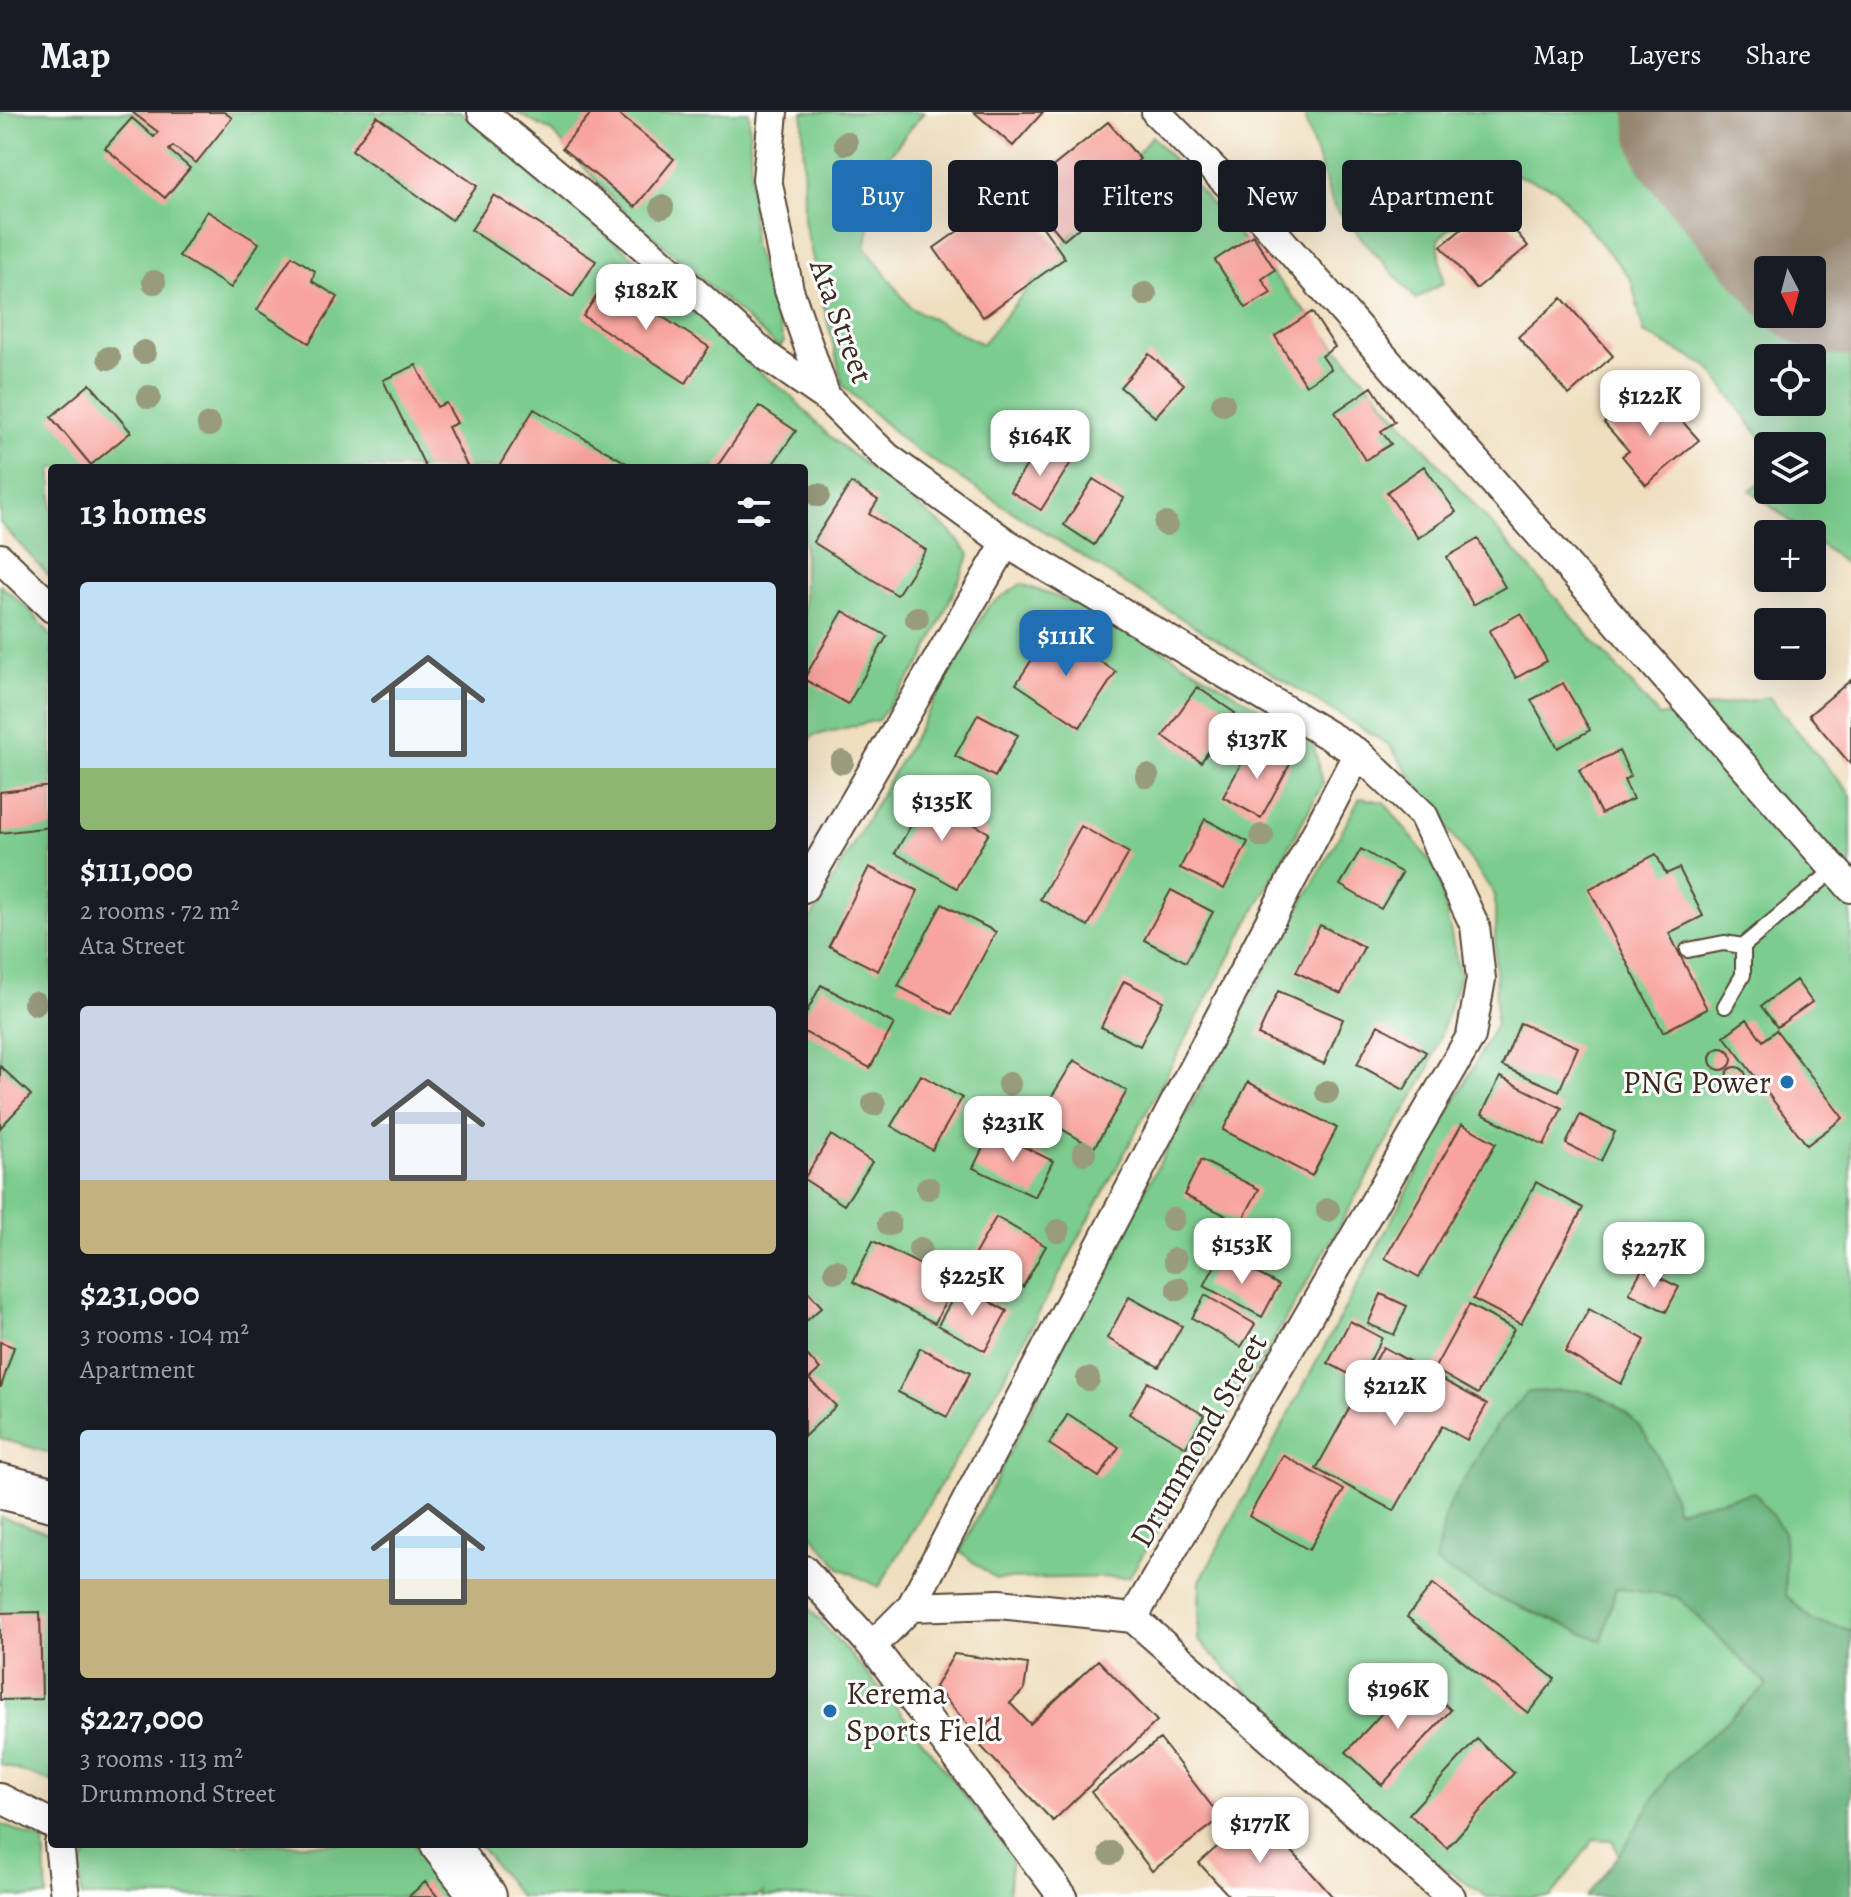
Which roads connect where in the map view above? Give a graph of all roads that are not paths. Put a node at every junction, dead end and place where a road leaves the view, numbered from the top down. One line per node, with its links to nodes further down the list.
1 (482, 112): 4 (street)
2 (773, 112): 4 (street, Ata Street)
3 (1156, 112): 9 (street)
4 (826, 397): 5 (street, Ata Street)
5 (1006, 543): 8 (street, Ata Street); 10 (street)
6 (0, 558): 7 (street)
7 (48, 604)
8 (1358, 753): 17 (street); 18 (street, Drummond Street)
9 (1843, 878): 11 (lane)
10 (808, 881)
11 (1743, 946): 12 (lane); 13 (lane)
12 (1688, 950)
13 (1725, 1006)
14 (0, 1486): 15 (highway)
15 (48, 1498)
16 (808, 1574): 19 (street)
17 (911, 1607): 18 (street); 19 (street)
18 (1133, 1618): 27 (street)
19 (872, 1646): 24 (street)
20 (0, 1798): 21 (street)
21 (48, 1822)
22 (59, 1848): 25 (street)
23 (446, 1848): 26 (highway)
24 (1060, 1896)
25 (65, 1897)
26 (484, 1897)
27 (1451, 1897)

